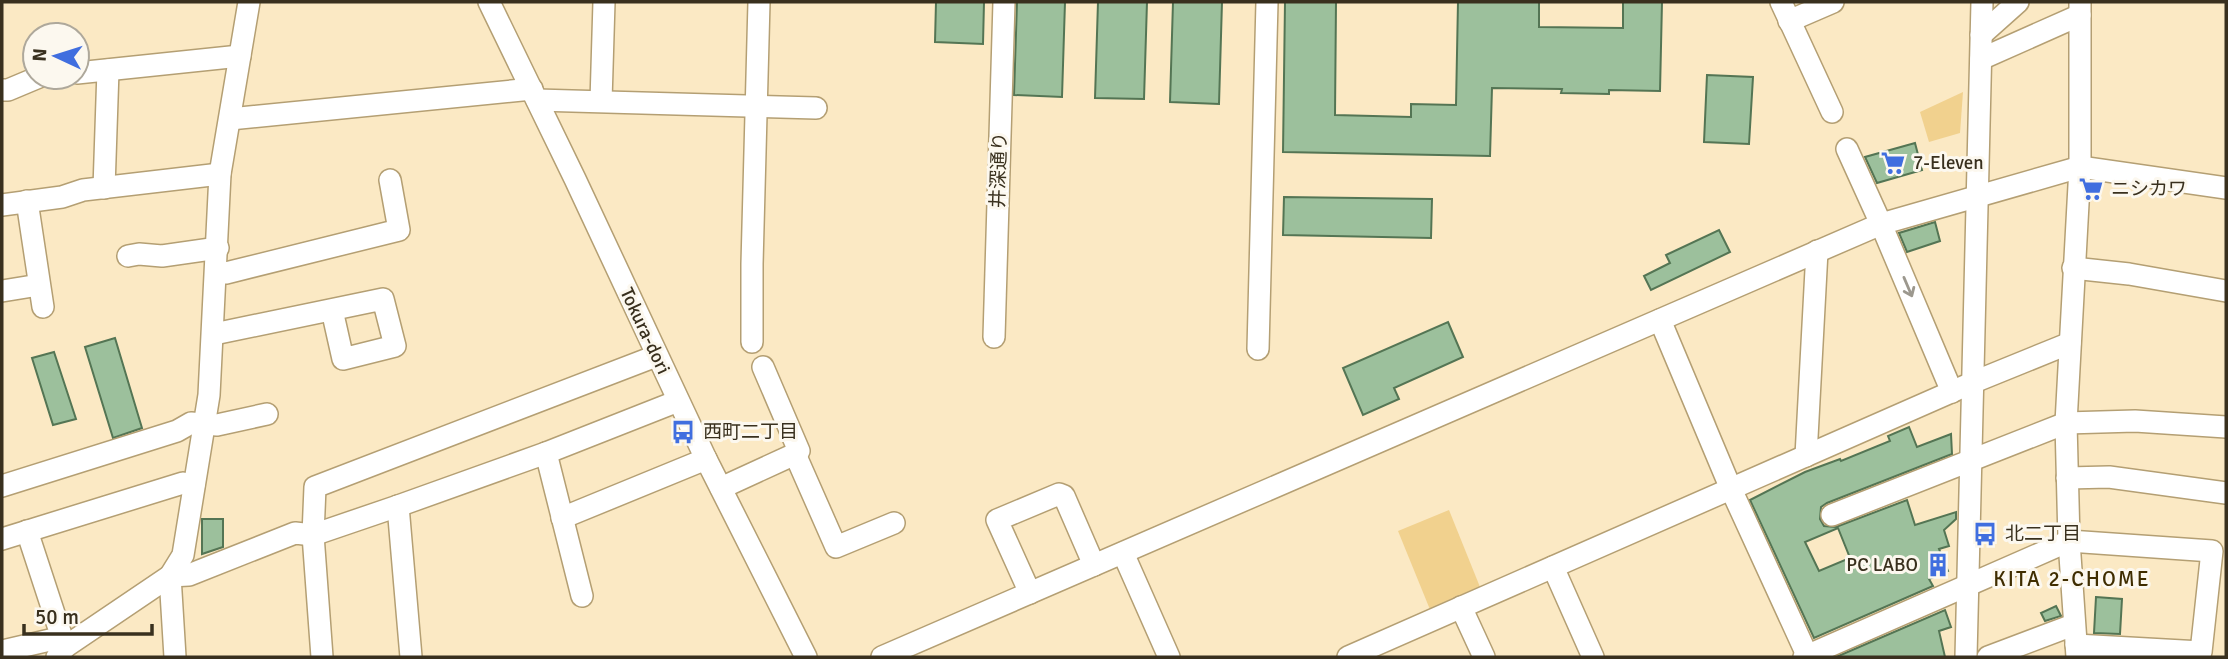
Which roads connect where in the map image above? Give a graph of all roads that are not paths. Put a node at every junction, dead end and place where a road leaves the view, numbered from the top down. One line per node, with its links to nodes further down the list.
1 (250, 2): 13 (street)
2 (489, 2): 19 (street, Tokura-dori)
3 (604, 2): 20 (street)
4 (759, 2): 21 (street)
5 (1004, 2): 47 (street, 井深通り)
6 (1267, 2): 50 (street)
7 (1833, 2): 11 (street)
8 (1982, 2): 12 (street)
9 (2018, 2): 12 (street)
10 (2080, 8): 14 (street); 26 (street)
11 (1785, 12): 23 (street)
12 (1981, 35): 14 (street)
13 (240, 56): 15 (street); 24 (street)
14 (1981, 59): 31 (street)
15 (108, 70): 16 (street); 29 (street)
16 (91, 72)
17 (21, 84): 18 (street)
18 (2, 90)
19 (535, 94): 20 (street); 24 (street); 51 (street, Tokura-dori)
20 (601, 101): 21 (street)
21 (757, 106): 22 (street); 48 (street)
22 (816, 108)
23 (1832, 112)
24 (230, 119): 27 (street)
25 (1847, 149): 34 (street)
26 (2080, 167): 30 (street); 31 (street); 38 (street)
27 (220, 174): 29 (street); 35 (street)
28 (390, 180): 39 (street)
29 (104, 188): 32 (street)
30 (2226, 188)
31 (1978, 197): 34 (street); 53 (street)
32 (27, 201): 33 (street); 40 (street)
33 (2, 205)
34 (1881, 224): 36 (street); 54 (street, one-way to 54)
35 (218, 248): 37 (street); 39 (street)
36 (1817, 251): 45 (street); 62 (street)
37 (128, 256)
38 (2073, 268): 42 (street); 49 (street)
39 (217, 274): 46 (street)
40 (40, 285): 41 (street); 43 (street)
41 (2, 291)
42 (2226, 291)
43 (43, 307)
44 (331, 310): 46 (street)
45 (1660, 320): 69 (street); 79 (street)
46 (214, 334): 58 (street)
47 (994, 337)
48 (752, 342)
49 (2070, 343): 53 (street); 57 (street)
50 (1258, 349)
51 (656, 356): 55 (street, Tokura-dori); 76 (street)
52 (764, 367): 61 (street)
53 (1974, 382): 54 (street); 63 (street)
54 (1952, 392): 62 (street)
55 (678, 401): 60 (street); 64 (street, Tokura-dori)
56 (267, 414): 58 (street)
57 (2067, 423): 59 (street); 63 (street); 65 (street)
58 (205, 424): 66 (street); 67 (street)
59 (2226, 427)
60 (546, 453): 71 (street); 73 (street)
61 (795, 454): 68 (street); 74 (street)
62 (1806, 456): 69 (street)
63 (1972, 458): 72 (street); 83 (street)
64 (706, 459): 68 (street, Tokura-dori); 73 (street)
65 (2067, 478): 70 (street); 78 (street)
66 (194, 485): 75 (street); 82 (street)
67 (2, 486)
68 (721, 488): 93 (street, Tokura-dori)
69 (1731, 489): 81 (street); 99 (street)
70 (2226, 493)
71 (398, 506): 76 (street); 92 (street)
72 (1832, 515)
73 (562, 518): 85 (street)
74 (894, 523)
75 (27, 531): 77 (street); 89 (street)
76 (313, 535): 82 (street); 91 (street)
77 (2, 539)
78 (2069, 541): 83 (street); 87 (street); 87 (street)
79 (1123, 553): 80 (street); 95 (street)
80 (1094, 565): 84 (street); 84 (street)
81 (1553, 567): 86 (street); 98 (street)
82 (170, 576): 89 (street); 90 (street)
83 (1969, 586): 99 (street); 100 (street)
84 (1030, 593): 94 (street)
85 (582, 596)
86 (1461, 607): 96 (street); 97 (street)
87 (2075, 642): 101 (street)
88 (2, 651): 89 (street)
89 (61, 652)
90 (175, 657)
91 (322, 657)
92 (411, 657)
93 (806, 657)
94 (882, 657)
95 (1168, 657)
96 (1348, 657)
97 (1484, 657)
98 (1594, 657)
99 (1807, 657)
100 (1966, 657)
101 (1988, 657)

